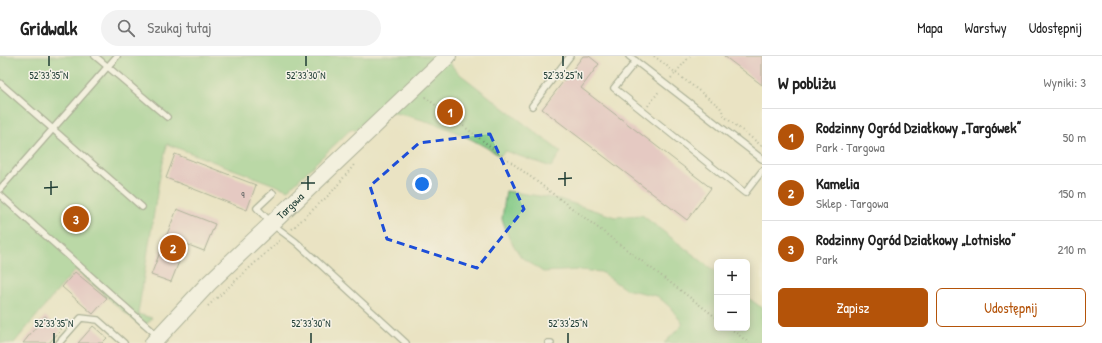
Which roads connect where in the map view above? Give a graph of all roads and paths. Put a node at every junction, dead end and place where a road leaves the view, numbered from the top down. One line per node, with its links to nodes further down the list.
1 (95, 56): 8 (lane)
2 (117, 56): 8 (lane)
3 (448, 56): 24 (street, Targowa)
4 (570, 56): 13 (lane)
5 (629, 56): 7 (lane)
6 (654, 56): 16 (path)
7 (636, 61): 17 (lane); 19 (lane)
8 (107, 67): 14 (lane); 15 (lane)
9 (0, 83): 15 (lane)
10 (421, 94): 11 (path)
11 (424, 96): 12 (path); 27 (path)
12 (419, 100)
13 (532, 106)
14 (167, 116)
15 (53, 129): 20 (lane); 23 (lane)
16 (762, 146)
17 (762, 159)
18 (358, 160): 25 (path)
19 (762, 171)
20 (0, 189)
21 (273, 193): 24 (lane)
22 (0, 195): 29 (lane)
23 (142, 207)
24 (272, 224): 25 (lane); 29 (street, Targowa)
25 (286, 235): 26 (path); 32 (lane)
26 (203, 311)
27 (714, 316)
28 (734, 331): 33 (path)
29 (155, 340)
30 (120, 342): 31 (lane)
31 (59, 343)
32 (406, 343)
33 (749, 343)

